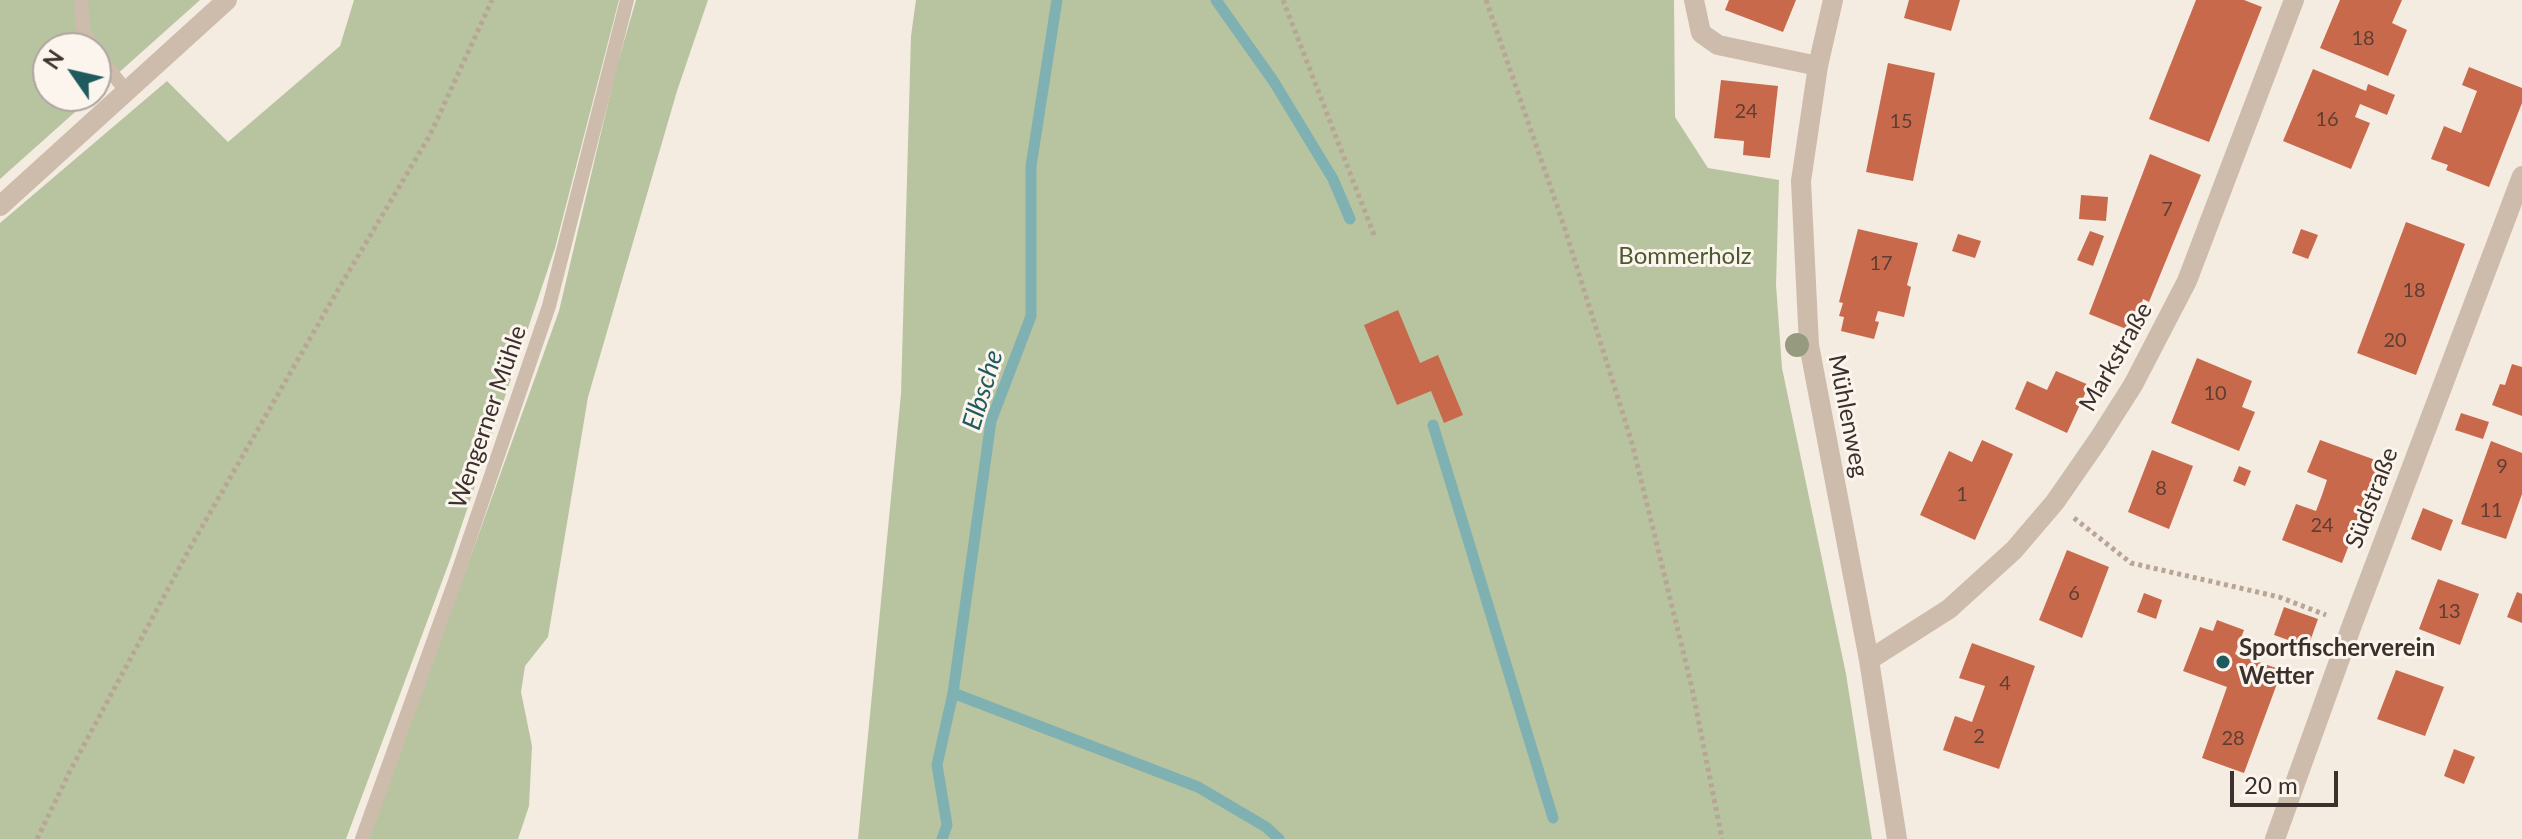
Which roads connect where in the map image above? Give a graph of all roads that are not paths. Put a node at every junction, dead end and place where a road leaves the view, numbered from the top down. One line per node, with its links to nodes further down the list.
1 (81, 0): 7 (lane)
2 (227, 0): 10 (street)
3 (627, 0): 14 (lane, Wengerner Mühle)
4 (1694, 0): 8 (street)
5 (1833, 0): 8 (street, Mühlenweg)
6 (2294, 0): 13 (street, Markstraße)
7 (84, 32)
8 (1818, 66): 13 (street, Mühlenweg)
9 (112, 73): 10 (lane)
10 (127, 92): 12 (street)
11 (2522, 176): 16 (street, Südstraße)
12 (0, 206)
13 (1869, 660): 15 (street, Mühlenweg)
14 (362, 839)
15 (1897, 839)
16 (2275, 839)

